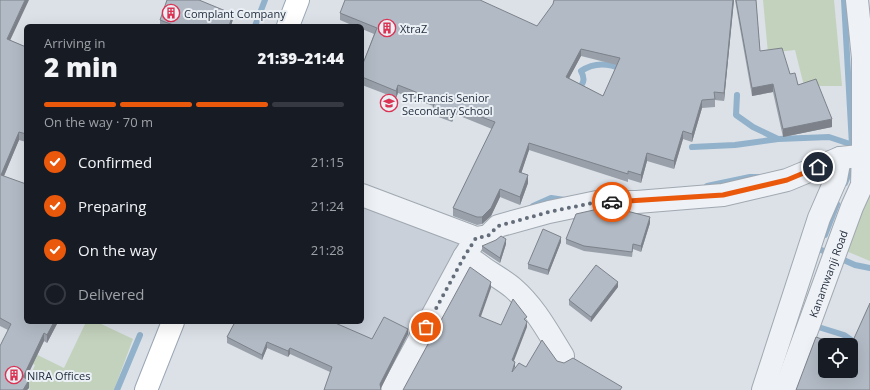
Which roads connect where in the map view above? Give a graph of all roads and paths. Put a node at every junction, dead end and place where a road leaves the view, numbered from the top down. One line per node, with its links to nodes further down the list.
1 (857, 0): 4 (street, Kanamwanji Road)
2 (293, 2): 3 (main road)
3 (288, 24)
4 (866, 155): 5 (street); 14 (street, Kanamwanji Road)
5 (840, 158): 7 (street); 13 (street)
6 (364, 196): 7 (street)
7 (476, 238): 8 (street)
8 (464, 257): 10 (street); 12 (street)
9 (172, 324): 11 (main road)
10 (563, 356)
11 (146, 390)
12 (392, 390)
13 (763, 390)
14 (785, 390)

